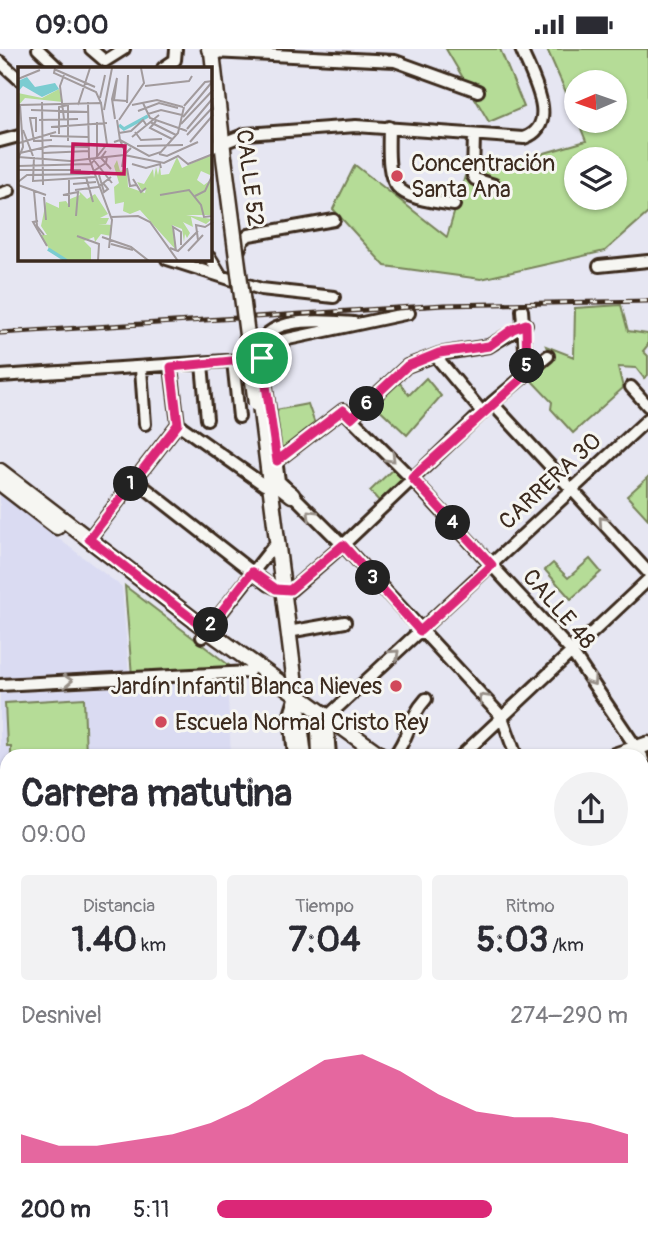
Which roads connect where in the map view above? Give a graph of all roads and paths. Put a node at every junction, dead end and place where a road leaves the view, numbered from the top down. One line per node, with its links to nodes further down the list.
1 (91, 49): 2 (street)
2 (124, 49)
3 (176, 49): 11 (street)
4 (398, 49): 8 (street)
5 (521, 49): 17 (street)
6 (211, 50): 8 (street, CALLE 52)
7 (46, 51): 10 (street)
8 (395, 61): 14 (street, CALLE 52)
9 (0, 62): 13 (street)
10 (57, 67)
11 (164, 67)
12 (212, 72): 15 (main road, CALLE 52)
13 (18, 78)
14 (478, 91)
15 (213, 95): 20 (main road, CALLE 52)
16 (389, 127): 17 (street); 20 (street); 22 (street)
17 (474, 135): 21 (street)
18 (18, 136): 19 (street)
19 (0, 141)
20 (219, 150): 34 (main road, CALLE 52, bridge)
21 (494, 185)
22 (454, 205)
23 (334, 220): 29 (street)
24 (173, 261): 28 (street)
25 (212, 261): 28 (street)
26 (648, 261): 27 (street)
27 (598, 266)
28 (221, 276): 29 (street)
29 (233, 279): 30 (street)
30 (334, 297)
31 (522, 310): 33 (street)
32 (409, 313): 34 (street)
33 (526, 324): 41 (street); 48 (street)
34 (258, 353): 37 (street); 45 (main road, CALLE 52, bridge); 55 (street)
35 (548, 356): 41 (street)
36 (438, 359): 47 (street)
37 (233, 361): 38 (street); 49 (street)
38 (202, 364): 39 (street); 50 (street)
39 (171, 367): 40 (street); 53 (street)
40 (141, 369): 42 (street); 52 (street)
41 (527, 374): 44 (street)
42 (0, 376)
43 (631, 387): 46 (street)
44 (492, 403): 47 (street); 61 (street)
45 (258, 404): 54 (main road, CALLE 52); 60 (main road, CALLE 52)
46 (648, 406)
47 (482, 412): 57 (street)
48 (347, 414): 55 (street); 57 (street, CALLE 48, one-way to 57)
49 (239, 417)
50 (207, 419)
51 (648, 419): 61 (street, CARRERA 30)
52 (145, 424)
53 (178, 424): 58 (street); 60 (street)
54 (265, 436): 62 (main road); 70 (main road, CALLE 52)
55 (277, 461): 62 (street)
56 (0, 471): 63 (main road)
57 (412, 478): 64 (street); 66 (street, CALLE 48)
58 (135, 480): 63 (street); 67 (street)
59 (0, 483): 74 (main road)
60 (264, 485): 65 (main road, CALLE 52)
61 (573, 488): 66 (street, CARRERA 30); 68 (street, one-way to 61)
62 (292, 495): 64 (street, one-way to 62)
63 (89, 539): 74 (main road)
64 (343, 545): 70 (street); 72 (street)
65 (272, 548): 67 (street); 70 (main road, CALLE 52)
66 (492, 565): 72 (street, CARRERA 30); 75 (street, CALLE 48)
67 (252, 572): 70 (street); 74 (street)
68 (648, 572)
69 (648, 580): 75 (street)
70 (282, 587): 73 (main road, CALLE 52)
71 (345, 622): 73 (street)
72 (420, 631): 80 (street, one-way to 72); 81 (street, CARRERA 30, one-way to 72)
73 (288, 632): 79 (main road, CALLE 52)
74 (204, 633): 76 (main road); 79 (main road)
75 (571, 651): 80 (street); 91 (street, CALLE 48, one-way to 91)
76 (249, 672): 77 (street, one-way to 76); 79 (main road)
77 (0, 685)
78 (426, 699): 88 (street)
79 (295, 702): 81 (main road); 82 (street, CALLE 52); 83 (main road, CALLE 52)
80 (502, 717): 89 (street); 90 (street)
81 (325, 722): 84 (main road); 85 (street); 86 (main road); 87 (main road)
82 (293, 749)
83 (303, 749)
84 (321, 749)
85 (329, 749)
86 (359, 749)
87 (370, 749)
88 (399, 749)
89 (468, 749)
90 (513, 749)
91 (640, 749)

